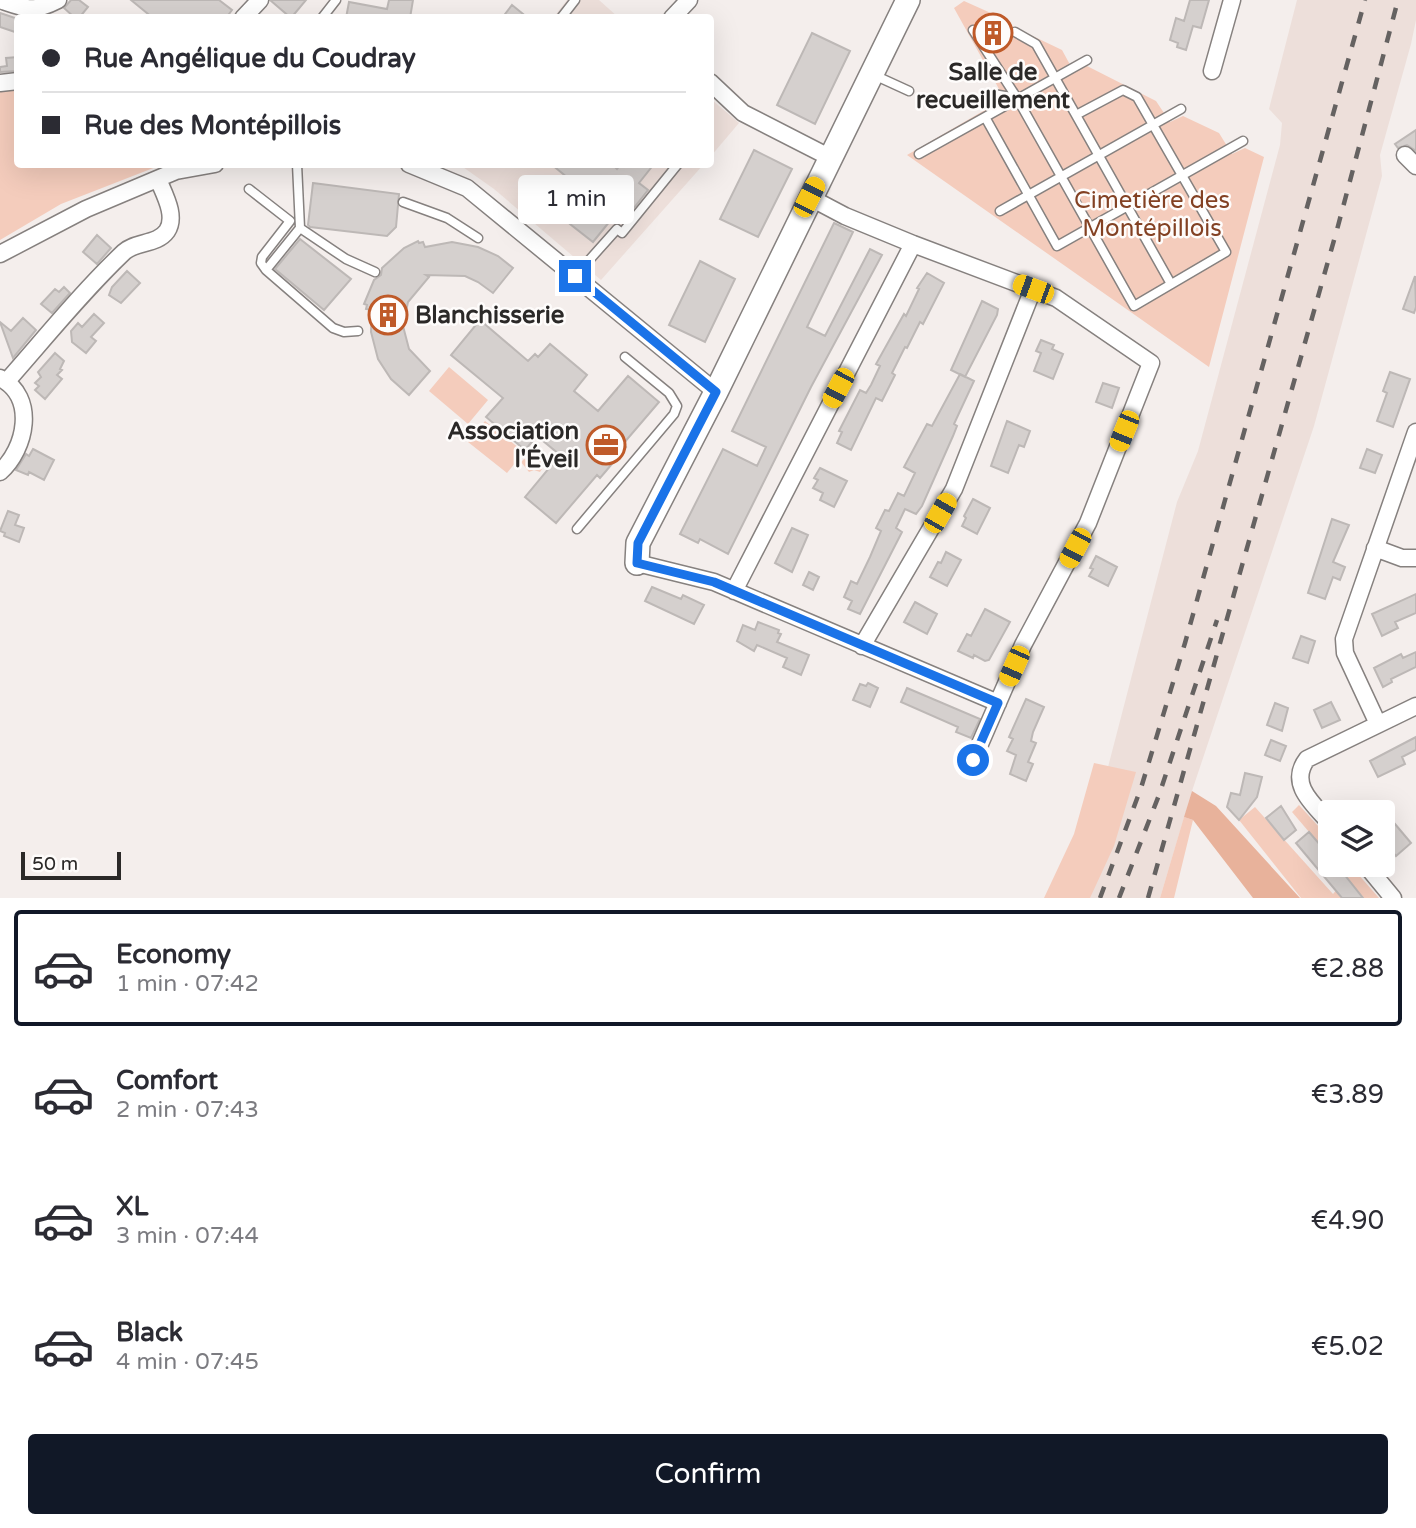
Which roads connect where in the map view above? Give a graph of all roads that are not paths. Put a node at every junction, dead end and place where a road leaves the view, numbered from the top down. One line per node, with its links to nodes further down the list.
1 (0, 0): 2 (street)
2 (58, 0)
3 (260, 0): 9 (street)
4 (336, 0): 10 (lane)
5 (575, 0): 11 (lane)
6 (689, 0): 12 (street)
7 (908, 0): 17 (street)
8 (1231, 0): 16 (street)
9 (247, 14)
10 (325, 14)
11 (564, 14)
12 (677, 14)
13 (973, 30): 22 (lane)
14 (1015, 32): 18 (lane)
15 (1087, 60): 18 (lane)
16 (1212, 71)
17 (871, 74): 20 (lane); 30 (street)
18 (1054, 77): 22 (lane); 24 (lane)
19 (714, 86): 30 (street)
20 (909, 91)
21 (993, 94): 22 (lane)
22 (1017, 98): 25 (lane); 36 (lane)
23 (1181, 109): 26 (lane)
24 (1076, 115): 26 (lane); 29 (lane)
25 (985, 117): 28 (lane); 39 (lane)
26 (1154, 124): 29 (lane); 35 (lane)
27 (1243, 141): 35 (lane)
28 (919, 154)
29 (1099, 155): 36 (lane); 42 (lane)
30 (829, 157): 40 (street)
31 (176, 168): 37 (street)
32 (298, 168): 45 (lane)
33 (675, 168): 51 (lane)
34 (436, 169): 51 (street)
35 (1183, 174): 42 (lane); 52 (lane)
36 (1061, 177): 39 (lane); 44 (lane)
37 (158, 179): 48 (street); 56 (street)
38 (249, 189): 49 (lane)
39 (1029, 195): 43 (lane); 44 (lane)
40 (809, 197): 47 (street); 57 (street)
41 (403, 202): 46 (lane)
42 (1127, 206): 44 (lane); 52 (lane)
43 (1000, 211)
44 (1089, 227): 52 (lane)
45 (300, 228): 49 (lane); 50 (lane)
46 (478, 238)
47 (913, 244): 53 (street); 64 (street)
48 (0, 254)
49 (266, 270): 54 (lane)
50 (375, 272)
51 (575, 276): 57 (street)
52 (1171, 284)
53 (1033, 289): 65 (street); 66 (street)
54 (358, 331)
55 (625, 357): 60 (lane)
56 (3, 379): 59 (street)
57 (716, 392): 63 (street)
58 (1416, 432): 61 (street)
59 (0, 472)
60 (577, 529)
61 (1375, 548): 62 (street); 68 (street)
62 (1416, 558)
63 (637, 563): 64 (street)
64 (734, 591): 65 (street)
65 (862, 646): 66 (street)
66 (998, 703): 69 (street)
67 (1416, 706): 68 (street)
68 (1378, 724): 70 (street)
69 (973, 760)
70 (1318, 808)
71 (1376, 877): 72 (street)
72 (1394, 898)

